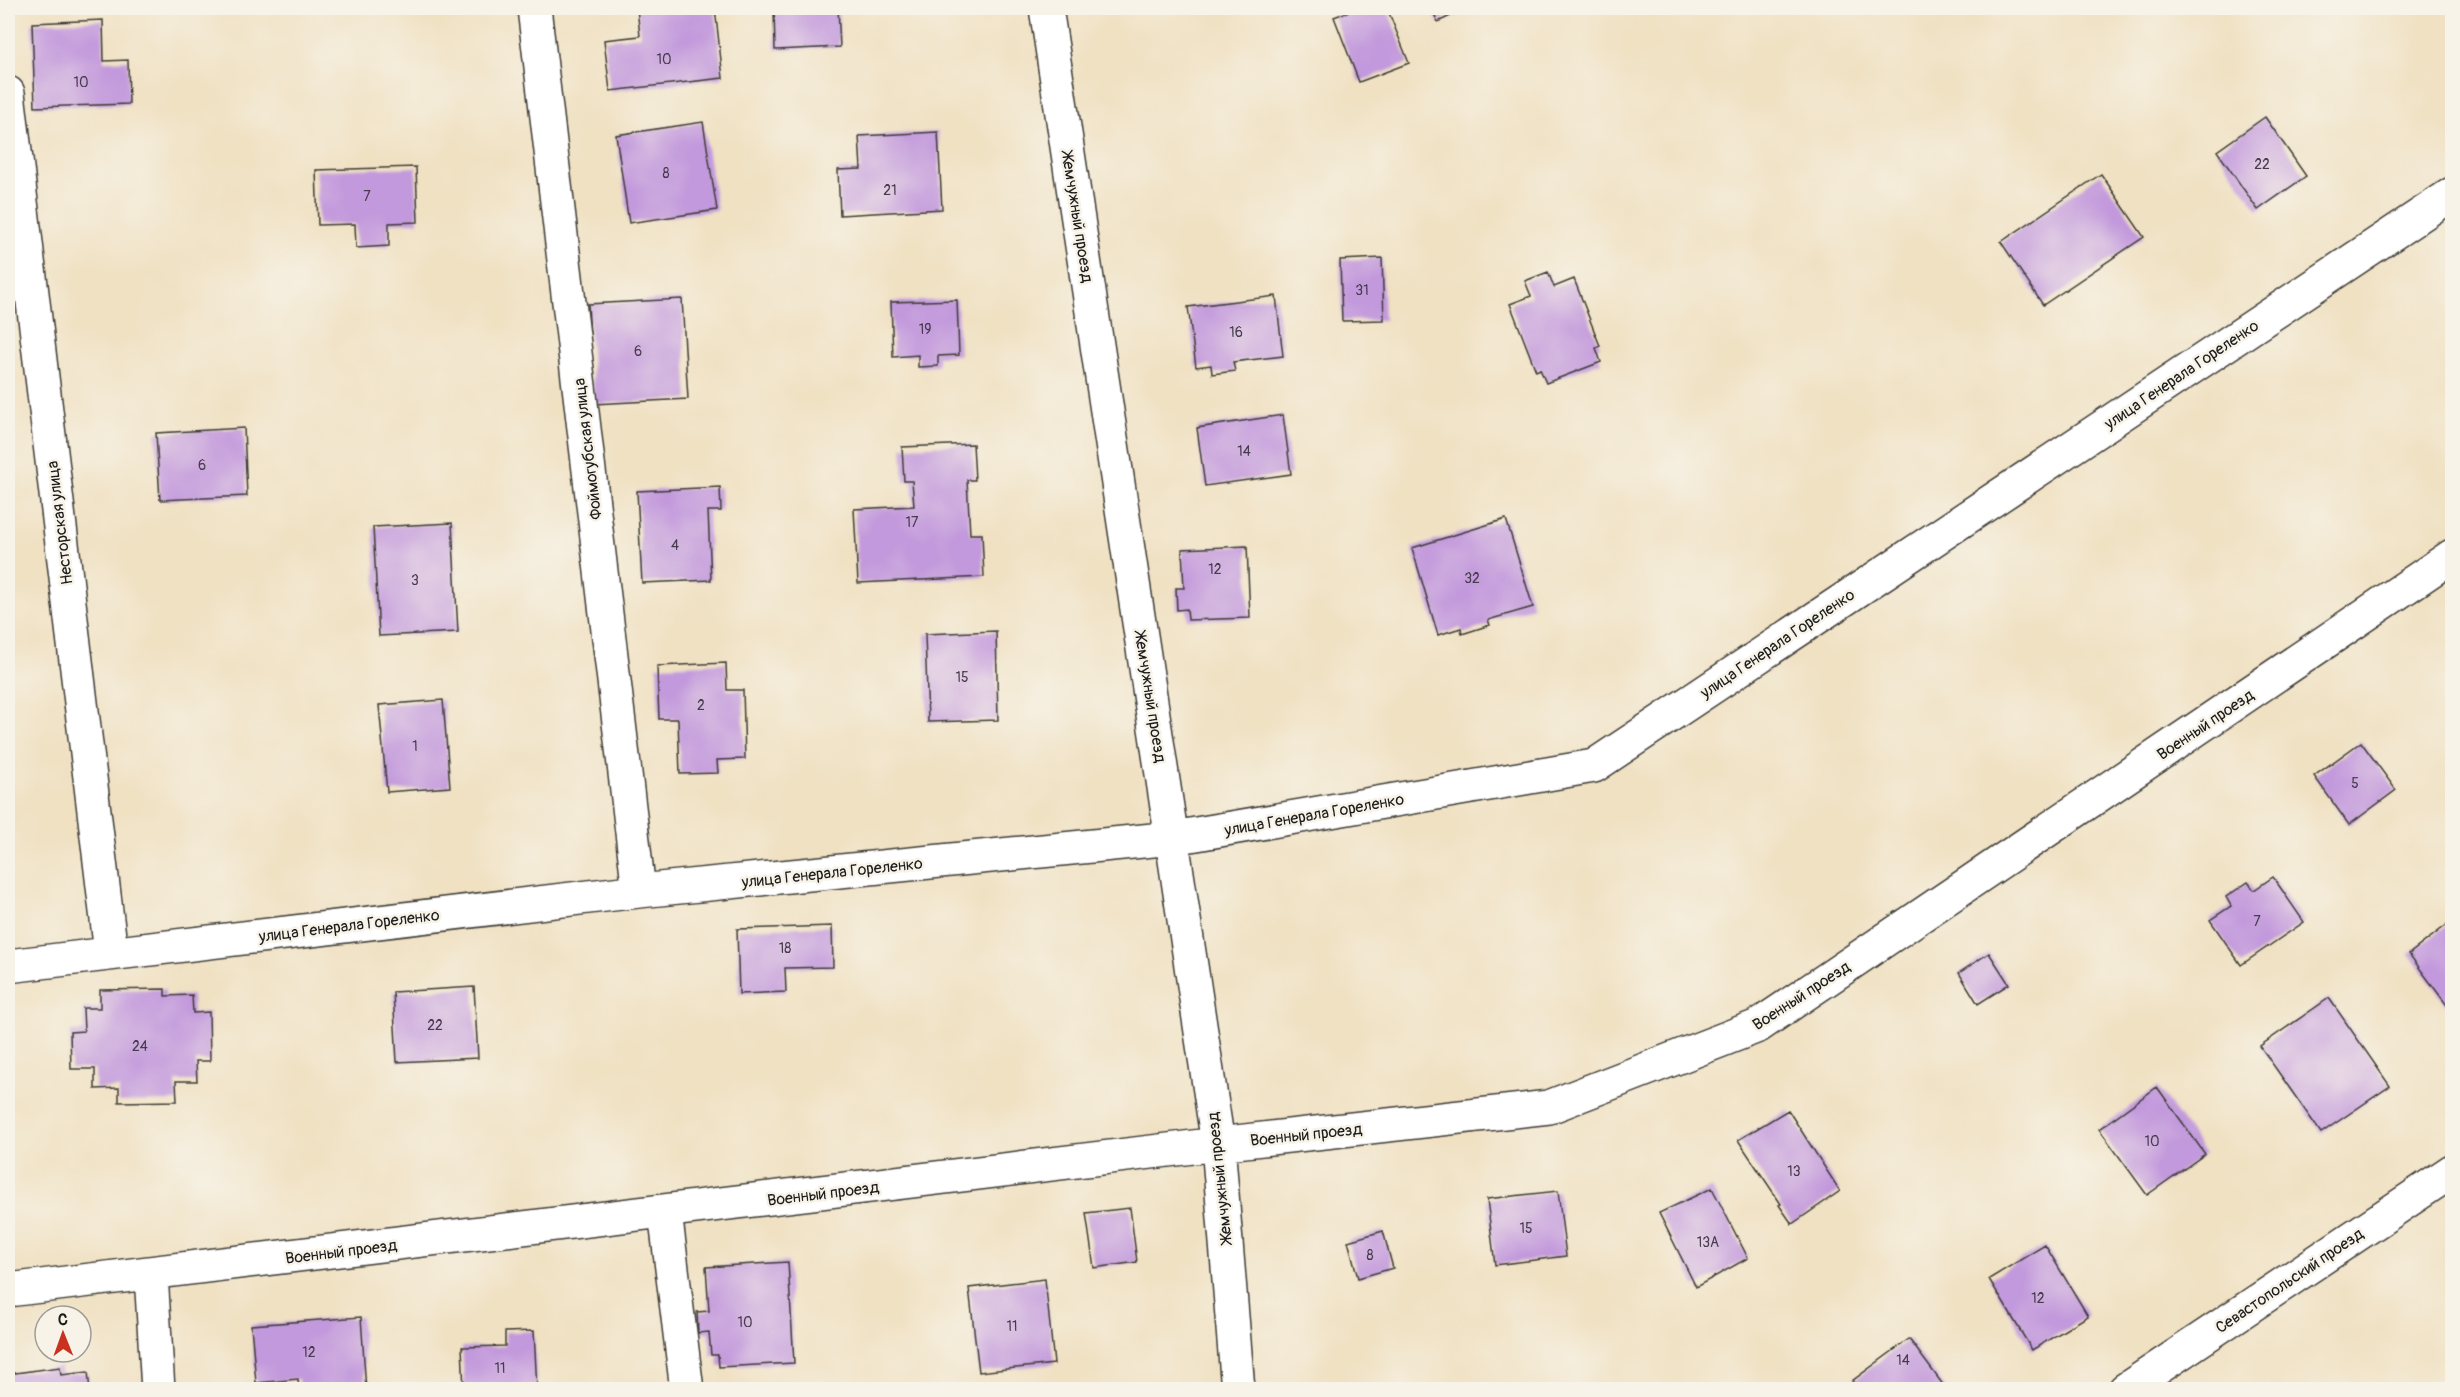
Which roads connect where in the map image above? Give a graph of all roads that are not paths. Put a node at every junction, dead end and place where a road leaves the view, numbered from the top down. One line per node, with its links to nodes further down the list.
1 (534, 8): 7 (street, Фоймогубская улица)
2 (1046, 8): 6 (street, Жемчужный проезд)
3 (8, 93): 8 (street, Несторская улица)
4 (2452, 194): 6 (street, улица Генерала Гореленко)
5 (2452, 556): 10 (street, Военный проезд)
6 (1173, 838): 7 (street, улица Генерала Гореленко); 10 (street, Жемчужный проезд)
7 (639, 891): 8 (street, улица Генерала Гореленко)
8 (111, 953): 9 (street, улица Генерала Гореленко)
9 (8, 966)
10 (1218, 1144): 12 (street, Военный проезд); 17 (street, Жемчужный проезд)
11 (2452, 1171): 18 (street, Севастопольский проезд)
12 (665, 1212): 13 (street, Военный проезд); 16 (street)
13 (151, 1274): 14 (street, Военный проезд); 15 (street)
14 (8, 1290)
15 (158, 1389)
16 (687, 1389)
17 (1238, 1389)
18 (2125, 1389)

